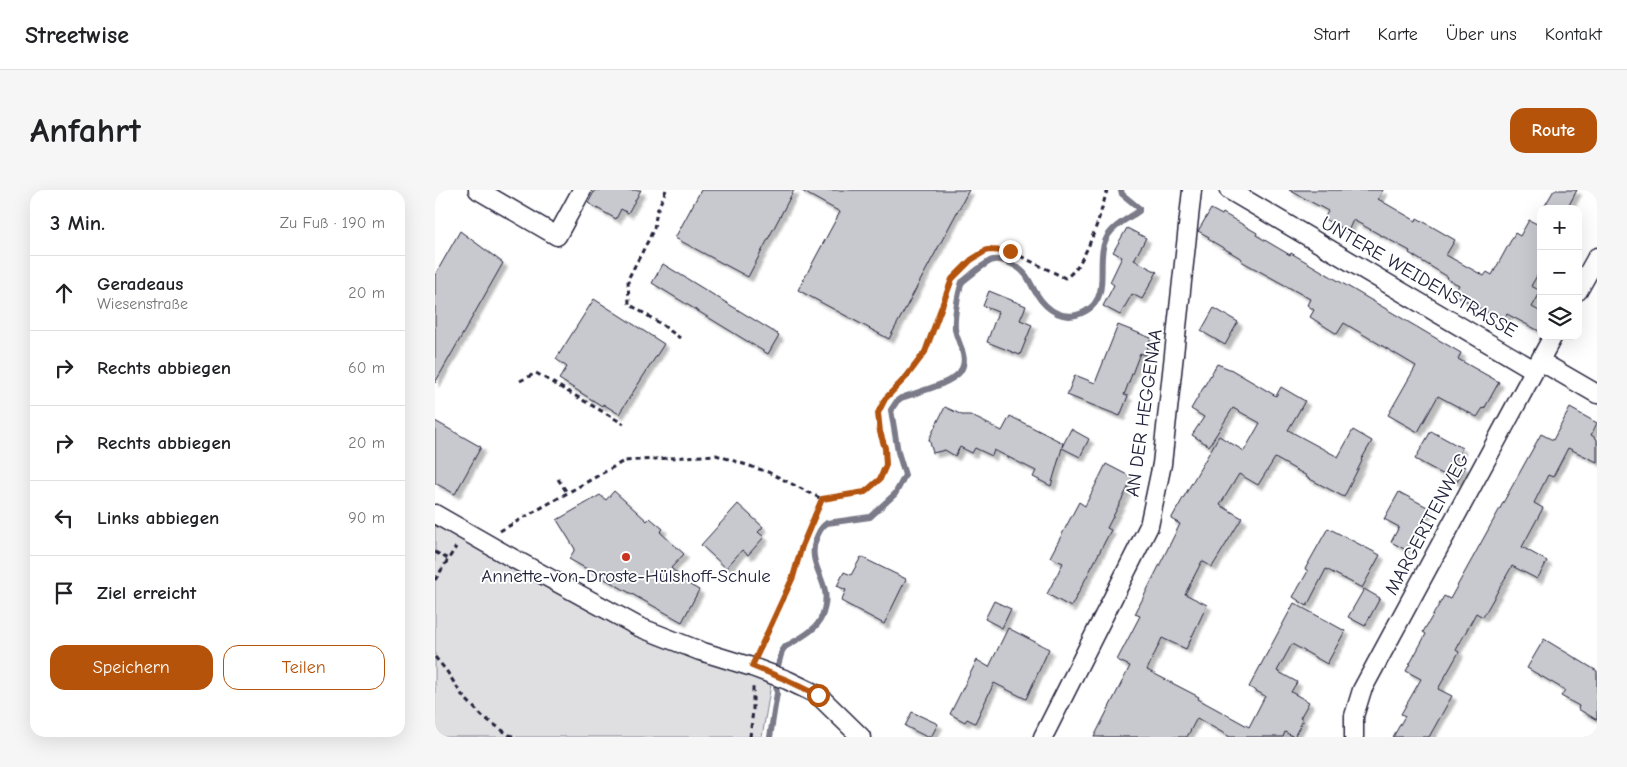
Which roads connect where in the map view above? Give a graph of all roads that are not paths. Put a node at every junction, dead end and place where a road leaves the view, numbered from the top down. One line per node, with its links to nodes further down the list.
1 (478, 190): 2 (street)
2 (581, 190)
3 (1192, 190): 12 (street, AN DER HEGGENAA)
4 (1229, 190): 8 (street, UNTERE WEIDENSTRASSE)
5 (1597, 257): 6 (street)
6 (1582, 284)
7 (1551, 340): 8 (street, MARGERITENWEG)
8 (1537, 365): 9 (street, UNTERE WEIDENSTRASSE); 13 (street, MARGERITENWEG)
9 (1597, 394)
10 (435, 514): 11 (street)
11 (861, 737)
12 (1043, 737)
13 (1354, 737)

